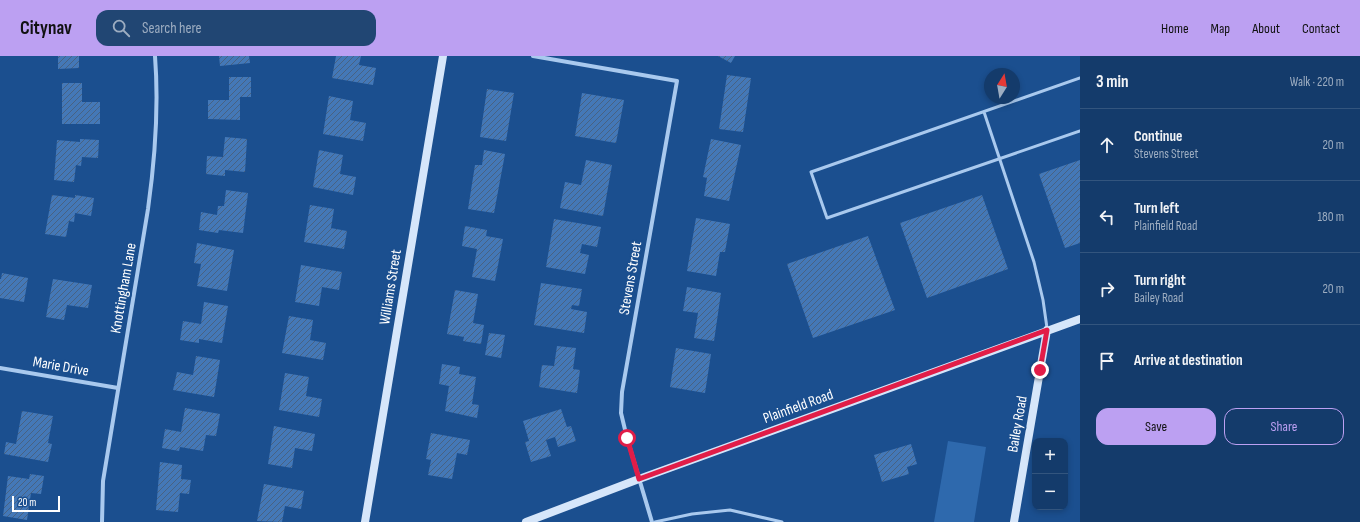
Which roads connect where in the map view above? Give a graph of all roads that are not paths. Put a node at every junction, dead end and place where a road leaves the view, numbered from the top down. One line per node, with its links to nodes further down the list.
1 (155, 56): 11 (street, Knottingham Lane)
2 (443, 56): 14 (street, Williams Street)
3 (533, 56): 12 (street, Stevens Street)
4 (1080, 78): 5 (lane)
5 (984, 112): 7 (lane); 7 (lane)
6 (1080, 130): 7 (lane)
7 (1000, 158): 9 (lane)
8 (1080, 319): 9 (street, Plainfield Road)
9 (1047, 330): 12 (street, Plainfield Road); 18 (street, Bailey Road)
10 (0, 368): 11 (street, Marie Drive)
11 (118, 388): 13 (street, Knottingham Lane)
12 (639, 479): 15 (street, Plainfield Road); 16 (street, Stevens Street)
13 (102, 522)
14 (365, 522)
15 (526, 522)
16 (653, 522): 17 (lane)
17 (782, 522)
18 (1014, 522)

